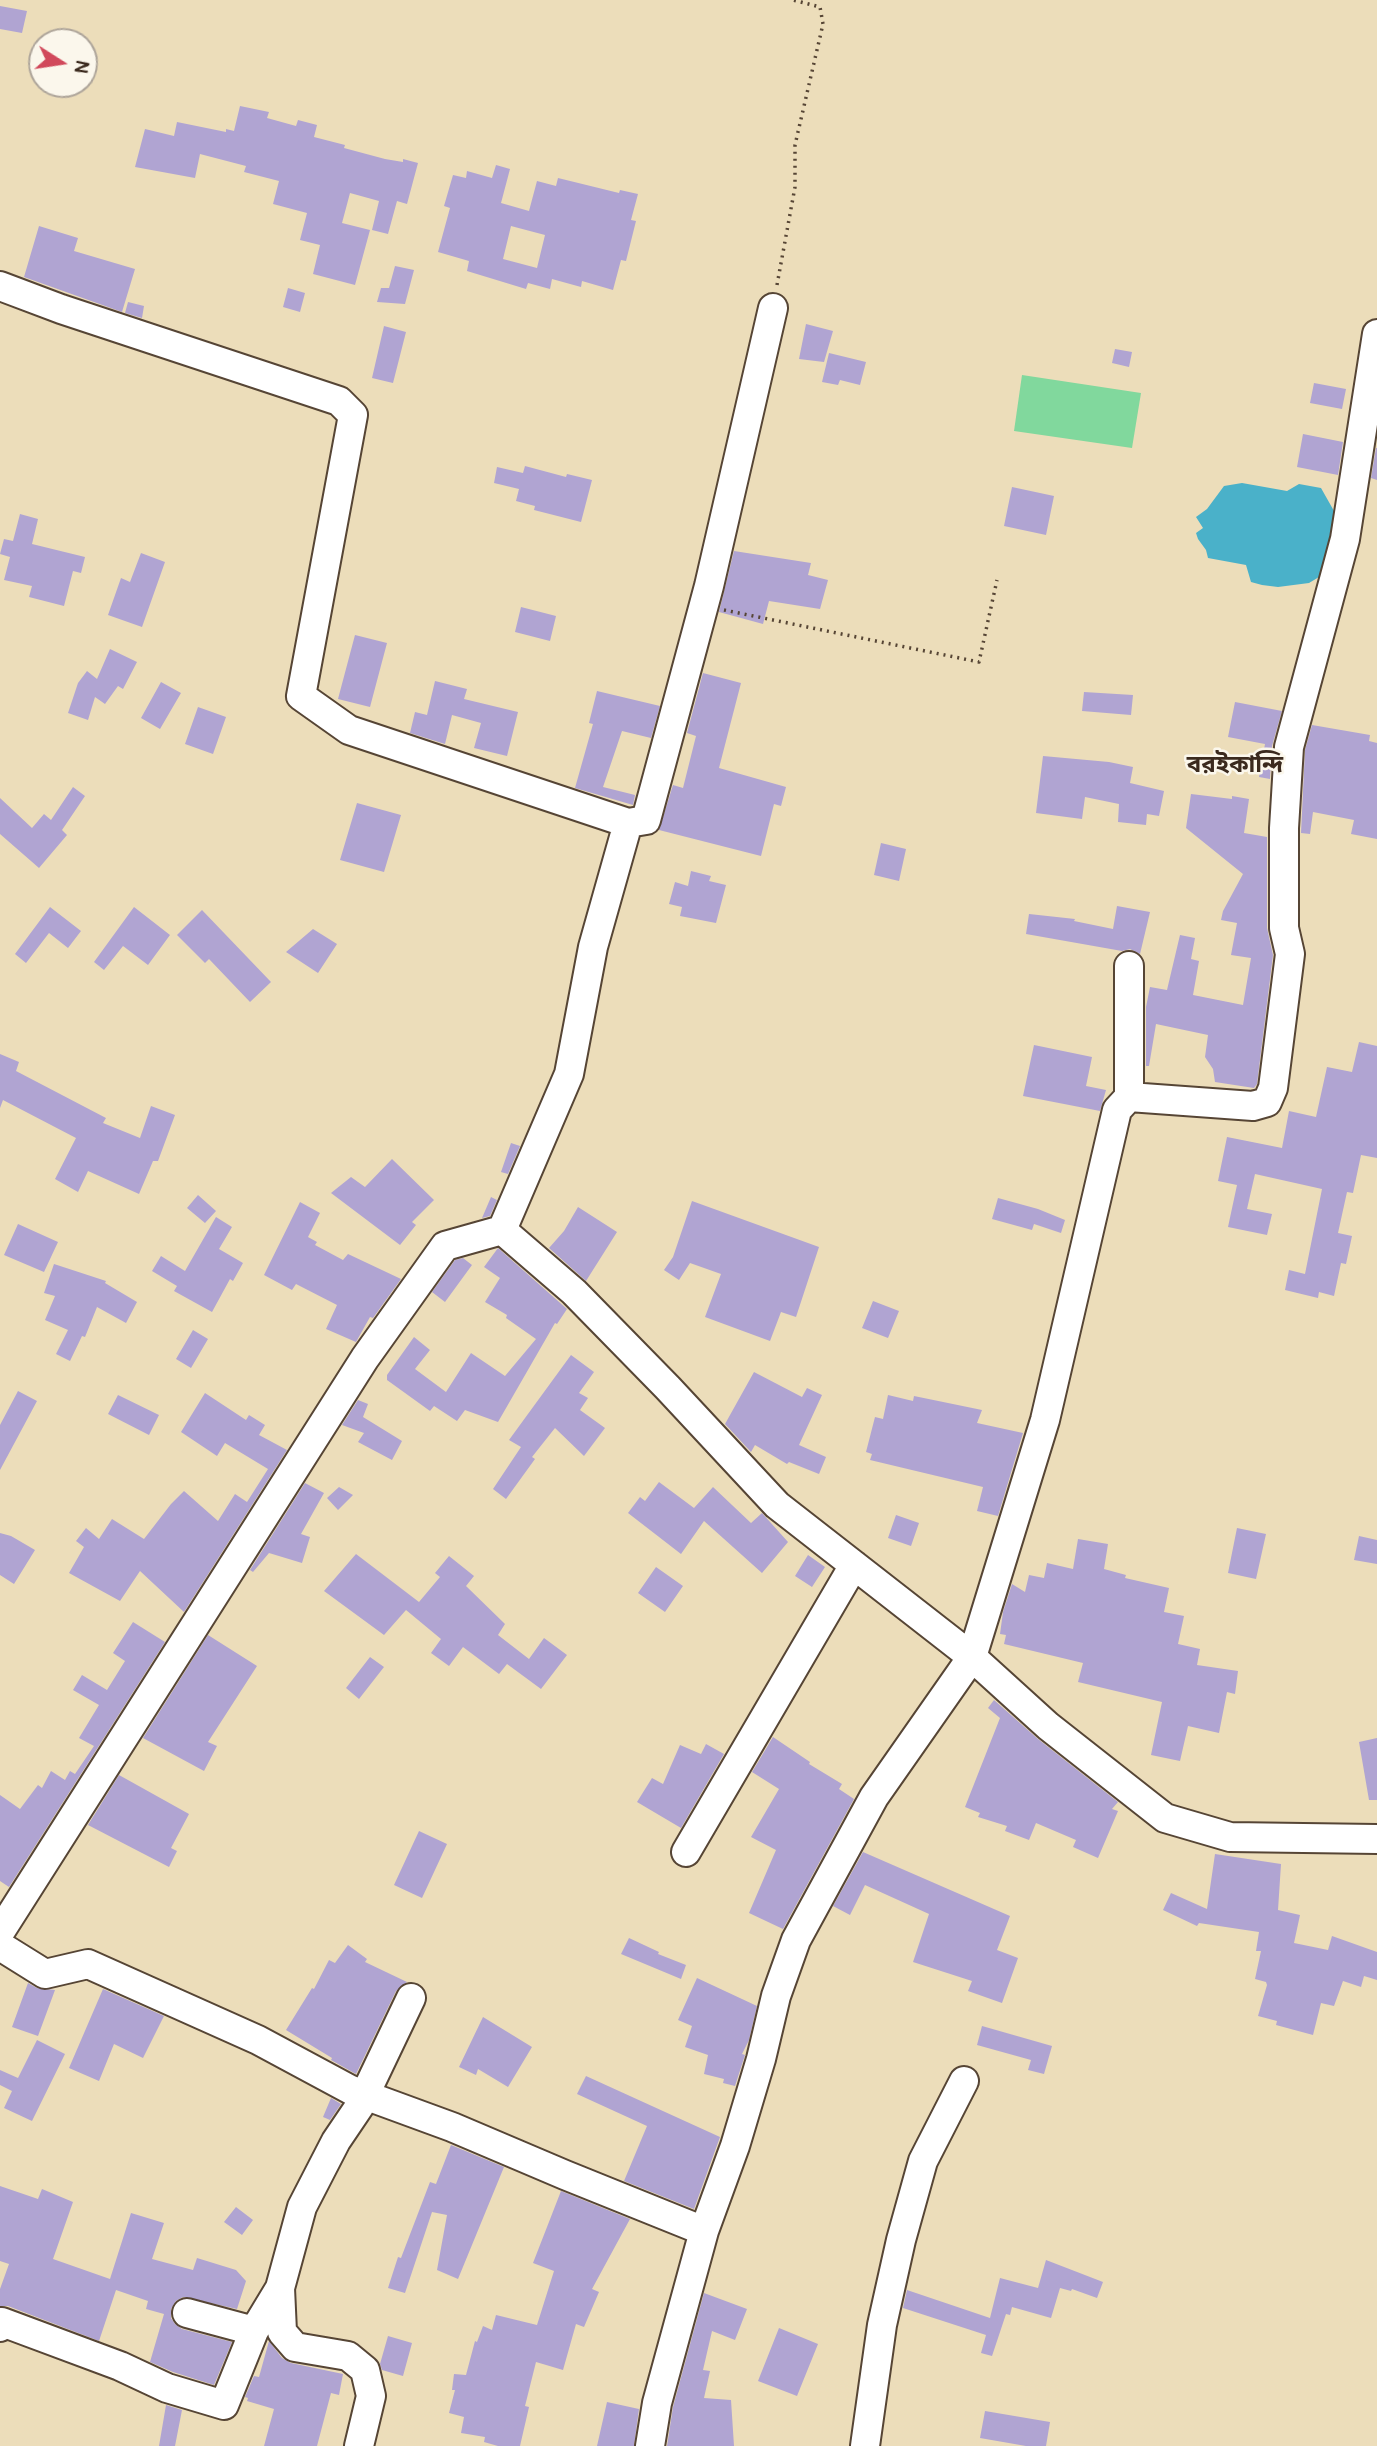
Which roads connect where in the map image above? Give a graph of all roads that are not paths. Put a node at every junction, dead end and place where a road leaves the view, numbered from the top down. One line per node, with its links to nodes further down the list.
1 (0, 286): 4 (street)
2 (773, 308): 4 (street)
3 (1377, 334): 6 (street)
4 (628, 823): 7 (street)
5 (1129, 966): 6 (street)
6 (1129, 1097): 9 (street)
7 (502, 1230): 8 (street); 12 (street)
8 (854, 1565): 9 (street); 11 (street)
9 (972, 1657): 10 (street); 17 (street)
10 (1377, 1839)
11 (686, 1852)
12 (0, 1932)
13 (0, 1946): 16 (street)
14 (411, 1998): 16 (street)
15 (964, 2081): 24 (street)
16 (365, 2095): 17 (street); 18 (street)
17 (704, 2231): 23 (street)
18 (280, 2288): 21 (street); 22 (street)
19 (187, 2313): 21 (street)
20 (0, 2327): 21 (street)
21 (254, 2331)
22 (359, 2446)
23 (650, 2446)
24 (865, 2446)

